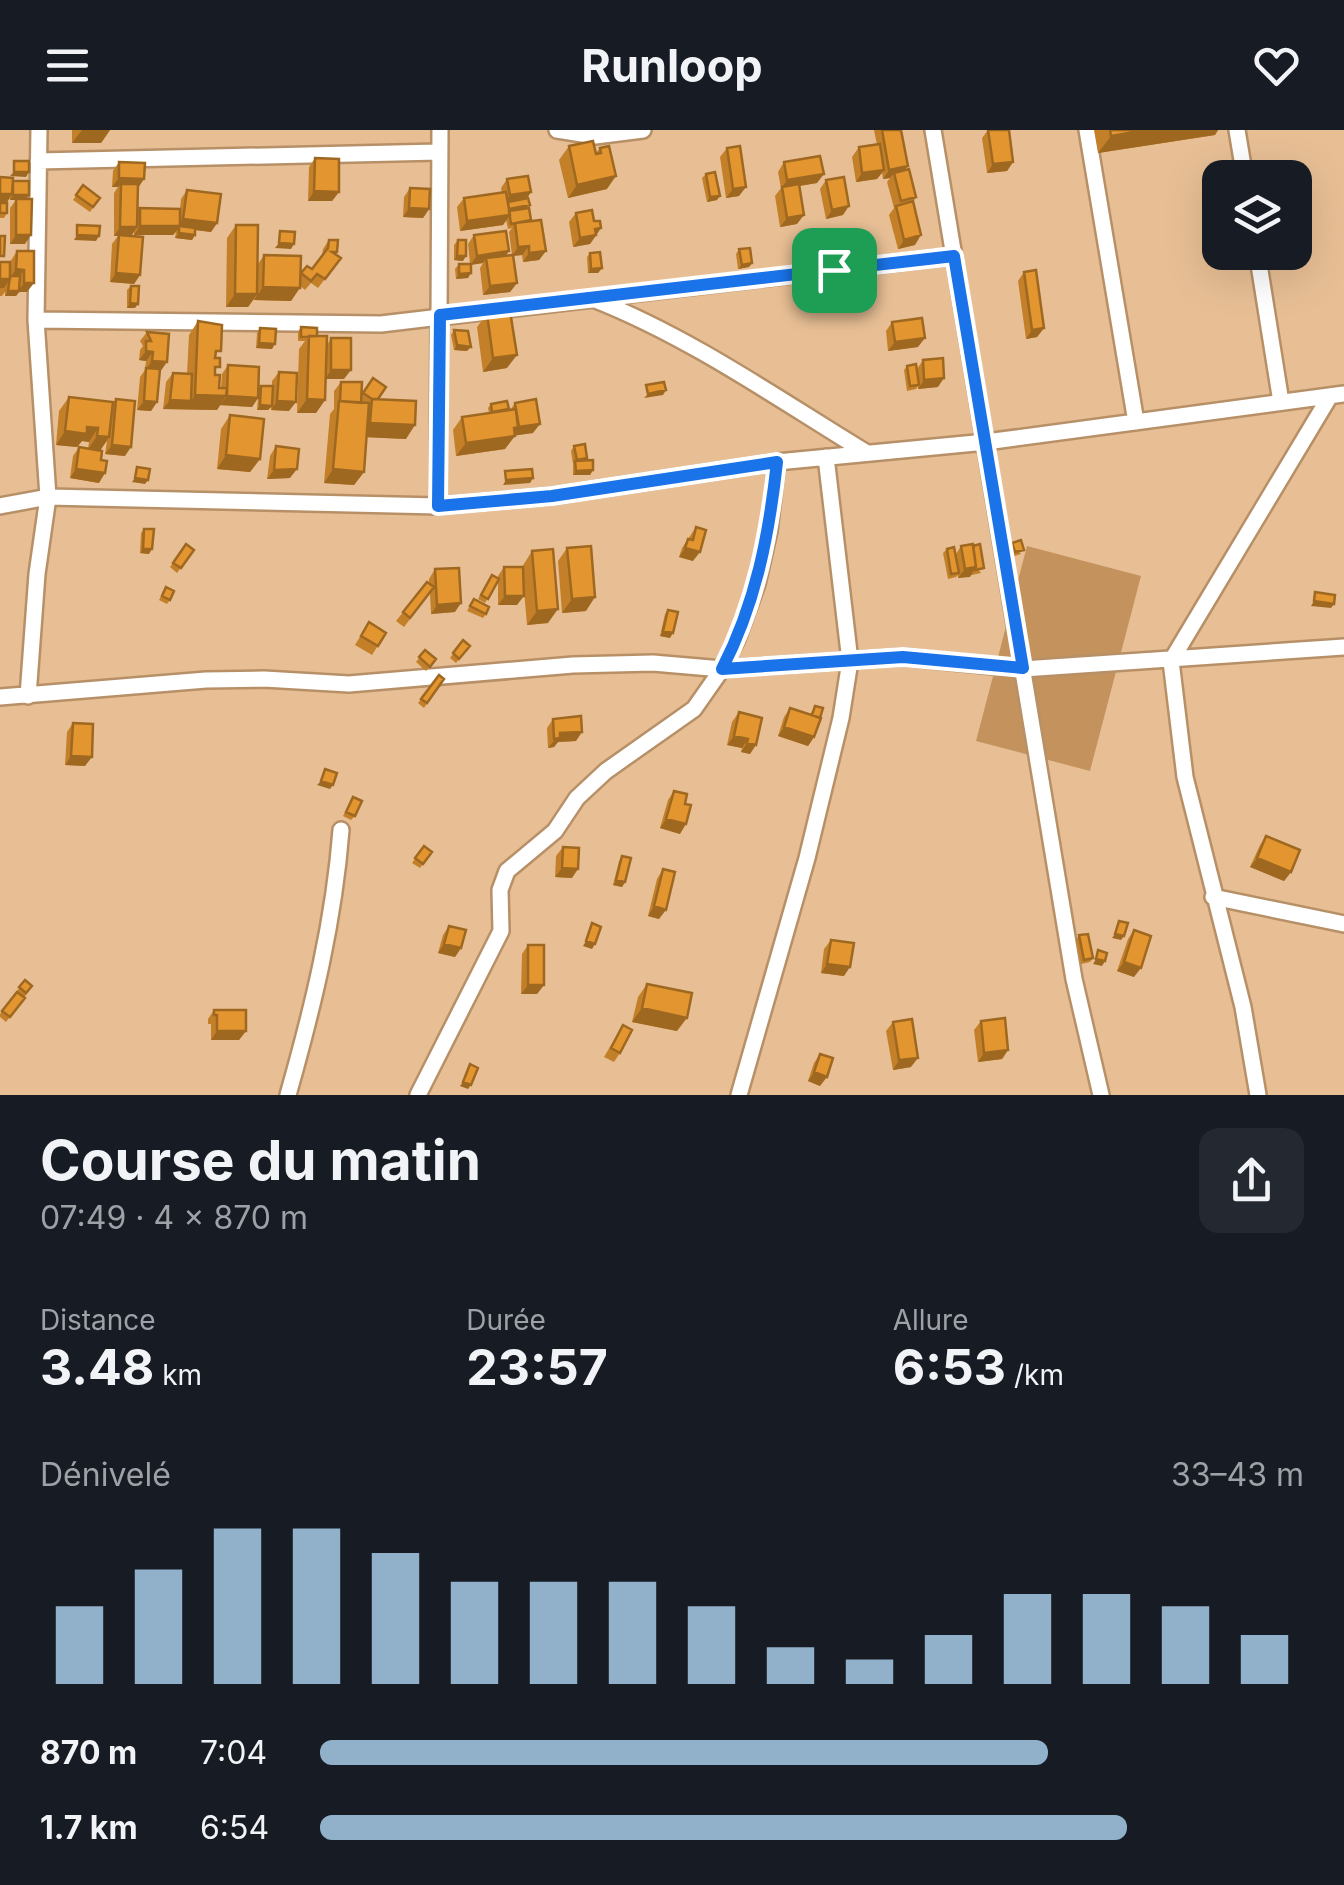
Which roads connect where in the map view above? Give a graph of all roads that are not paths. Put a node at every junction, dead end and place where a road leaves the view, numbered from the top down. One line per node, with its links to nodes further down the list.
1 (38, 130): 10 (street)
2 (440, 130): 8 (street)
3 (558, 130): 4 (street)
4 (643, 130)
5 (933, 130): 11 (street)
6 (1087, 130): 18 (street)
7 (1237, 130): 9 (street)
8 (439, 152): 10 (street); 14 (street)
9 (1242, 160)
10 (38, 161): 15 (street)
11 (954, 256): 13 (street); 19 (street)
12 (1260, 270): 17 (street)
13 (593, 298): 14 (street); 20 (street)
14 (440, 315): 15 (street); 25 (street)
15 (36, 320): 23 (street)
16 (1337, 395): 17 (street); 28 (street)
17 (1280, 402): 18 (street)
18 (1136, 422): 19 (street)
19 (986, 442): 20 (street); 29 (street)
20 (867, 453): 21 (street)
21 (826, 457): 22 (street); 27 (street)
22 (777, 462): 25 (street); 30 (street)
23 (48, 497): 24 (street); 25 (street); 31 (street)
24 (0, 506)
25 (438, 506)
26 (1344, 647): 28 (street)
27 (850, 660): 29 (street); 30 (street); 38 (street)
28 (1171, 660): 29 (street); 34 (street)
29 (1023, 668): 39 (street)
30 (722, 669): 31 (street); 37 (street)
31 (28, 696): 32 (street)
32 (0, 697)
33 (341, 830): 36 (street)
34 (1213, 896): 35 (street); 40 (street)
35 (1344, 924)
36 (288, 1095)
37 (418, 1095)
38 (738, 1095)
39 (1101, 1095)
40 (1258, 1095)

